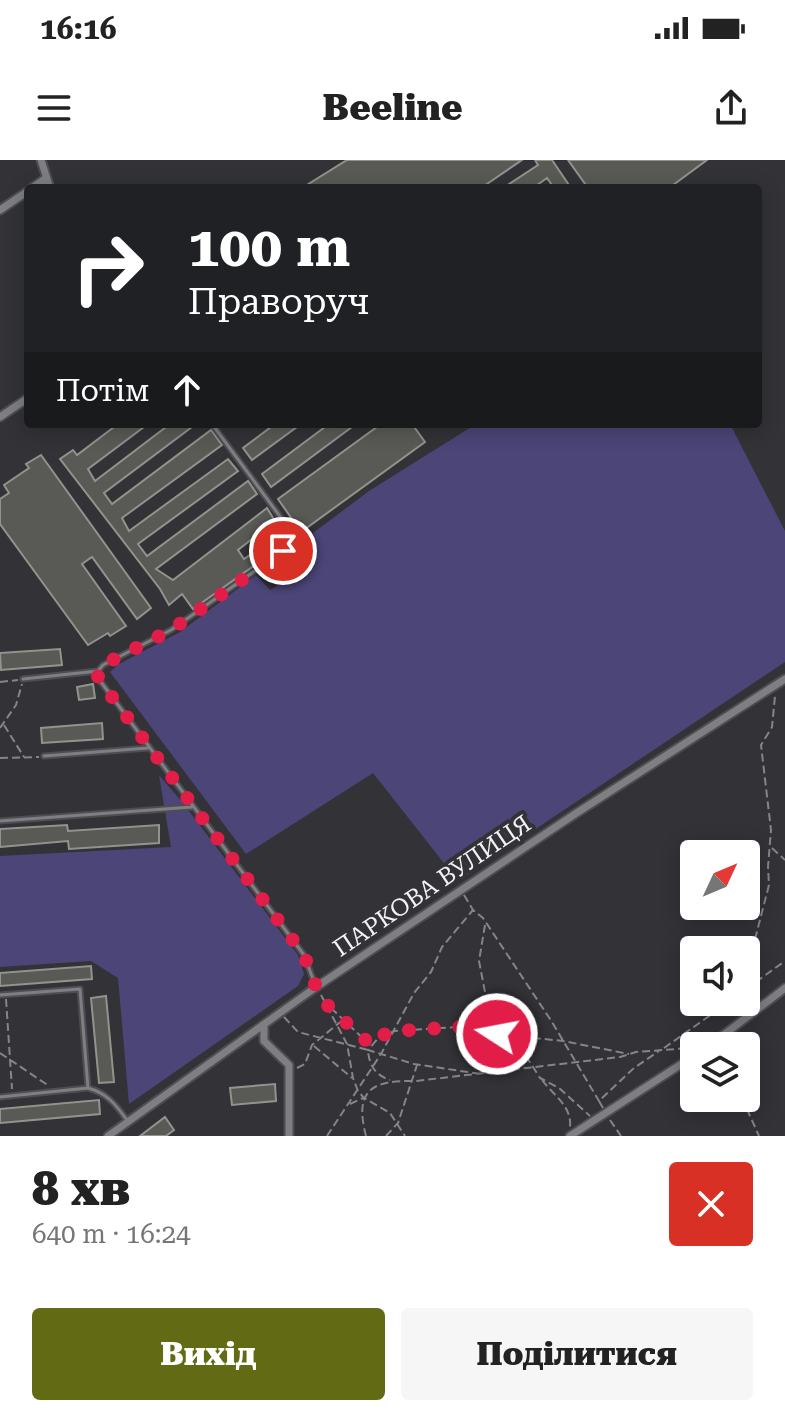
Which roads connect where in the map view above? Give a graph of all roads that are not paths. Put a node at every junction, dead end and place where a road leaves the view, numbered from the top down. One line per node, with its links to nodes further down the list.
1 (41, 160): 2 (street)
2 (45, 179): 3 (street); 4 (street)
3 (38, 184)
4 (48, 184)
5 (24, 193): 6 (street)
6 (0, 210)
7 (24, 401): 8 (street)
8 (0, 417)
9 (215, 428): 10 (lane)
10 (287, 526)
11 (283, 551): 12 (lane)
12 (98, 671): 13 (lane); 15 (lane)
13 (23, 679)
14 (785, 679): 19 (street, ПАРКОВА ВУЛИЦЯ)
15 (148, 748): 16 (lane); 17 (lane)
16 (44, 756)
17 (193, 807): 18 (lane); 19 (lane)
18 (0, 821)
19 (316, 987): 22 (street, ПАРКОВА ВУЛИЦЯ)
20 (785, 988): 23 (street)
21 (0, 995): 25 (lane)
22 (264, 1025): 27 (street, ПАРКОВА ВУЛИЦЯ); 29 (street)
23 (727, 1032)
24 (680, 1065): 30 (street)
25 (88, 1088): 26 (lane); 27 (lane)
26 (0, 1097)
27 (129, 1122): 28 (street, ПАРКОВА ВУЛИЦЯ)
28 (108, 1136)
29 (289, 1136)
30 (569, 1136)

